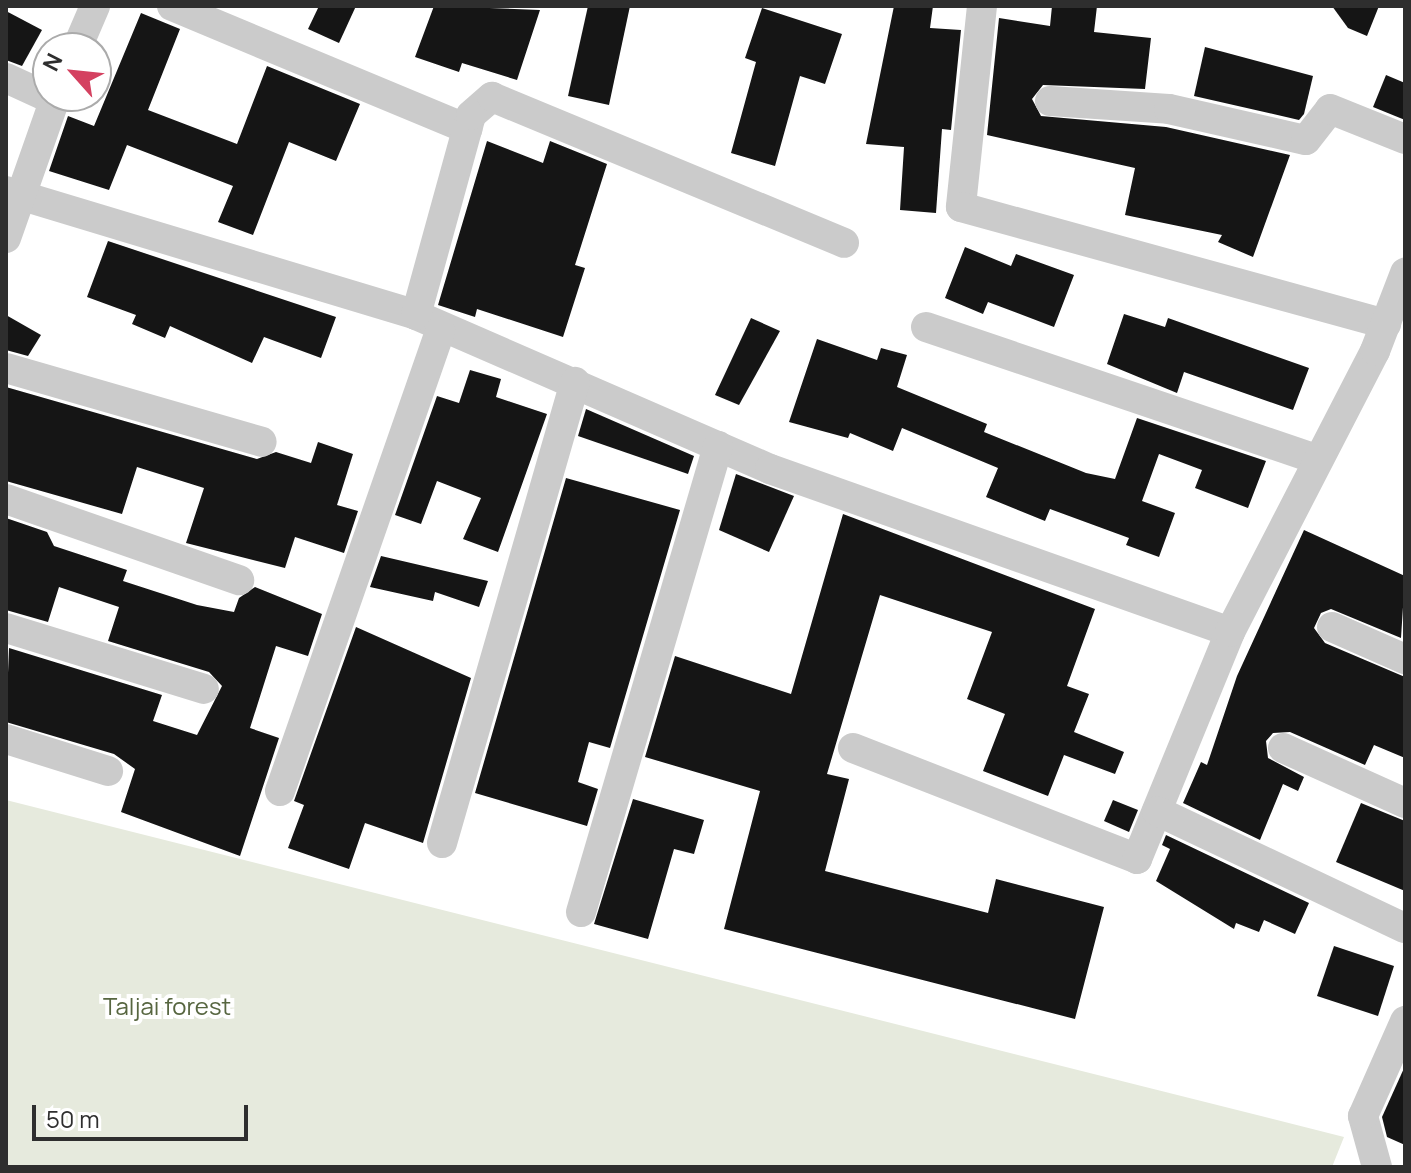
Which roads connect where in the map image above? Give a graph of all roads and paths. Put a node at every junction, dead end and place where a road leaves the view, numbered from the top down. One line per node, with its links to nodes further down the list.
1 (95, 6): 4 (street)
2 (172, 6): 9 (street)
3 (982, 6): 16 (street)
4 (84, 32)
5 (6, 78): 6 (street)
6 (32, 89)
7 (1050, 101): 10 (street)
8 (49, 112): 11 (street)
9 (467, 129): 13 (street); 15 (street)
10 (1405, 139)
11 (14, 193): 12 (street); 15 (street)
12 (6, 238)
13 (844, 243)
14 (1405, 273): 16 (street)
15 (428, 323): 19 (street); 34 (street)
16 (1386, 324): 22 (street)
17 (926, 327): 22 (street)
18 (6, 368): 20 (street)
19 (575, 382): 21 (street); 37 (street)
20 (262, 442)
21 (718, 446): 27 (street); 38 (street)
22 (1318, 460): 27 (street)
23 (6, 499): 24 (street)
24 (239, 580)
25 (1332, 627): 28 (street)
26 (6, 628): 29 (street)
27 (1230, 632): 36 (street)
28 (1405, 659)
29 (204, 689)
30 (6, 739): 33 (street)
31 (853, 748): 36 (street)
32 (1283, 748): 35 (street)
33 (108, 771)
34 (280, 791)
35 (1405, 803)
36 (1157, 811): 39 (street)
37 (442, 843)
38 (581, 912)
39 (1405, 928)
40 (1405, 1021): 41 (street)
41 (1377, 1167)

